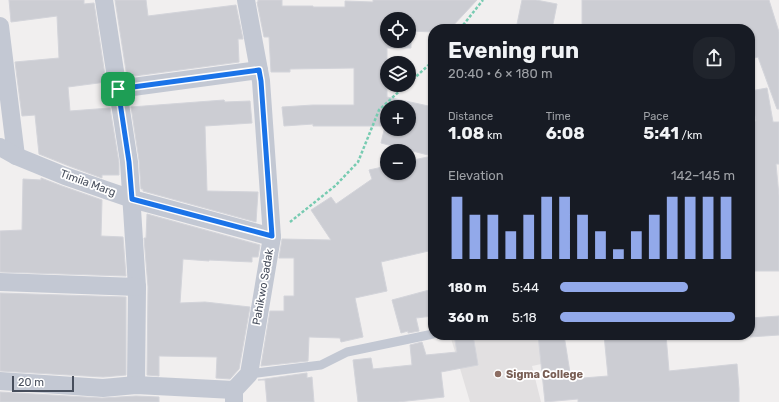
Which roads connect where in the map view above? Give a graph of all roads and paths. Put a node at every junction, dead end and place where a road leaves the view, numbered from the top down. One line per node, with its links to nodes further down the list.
1 (104, 0): 9 (street)
2 (246, 0): 7 (street, Pahikwo Sadak)
3 (483, 0): 4 (path)
4 (464, 24)
5 (0, 26): 12 (street)
6 (428, 66): 8 (path)
7 (259, 70): 9 (street); 14 (street, Pahikwo Sadak)
8 (416, 77)
9 (118, 89): 13 (street)
10 (398, 92): 14 (path)
11 (0, 148): 12 (street, Timila Marg)
12 (16, 156): 13 (street, Timila Marg)
13 (132, 199): 14 (street, Timila Marg); 16 (street)
14 (272, 236): 18 (street, Pahikwo Sadak)
15 (0, 282): 16 (street)
16 (137, 287): 20 (street)
17 (428, 335): 18 (lane)
18 (249, 374): 21 (street)
19 (0, 381): 20 (street)
20 (136, 385): 21 (street)
21 (234, 396)

